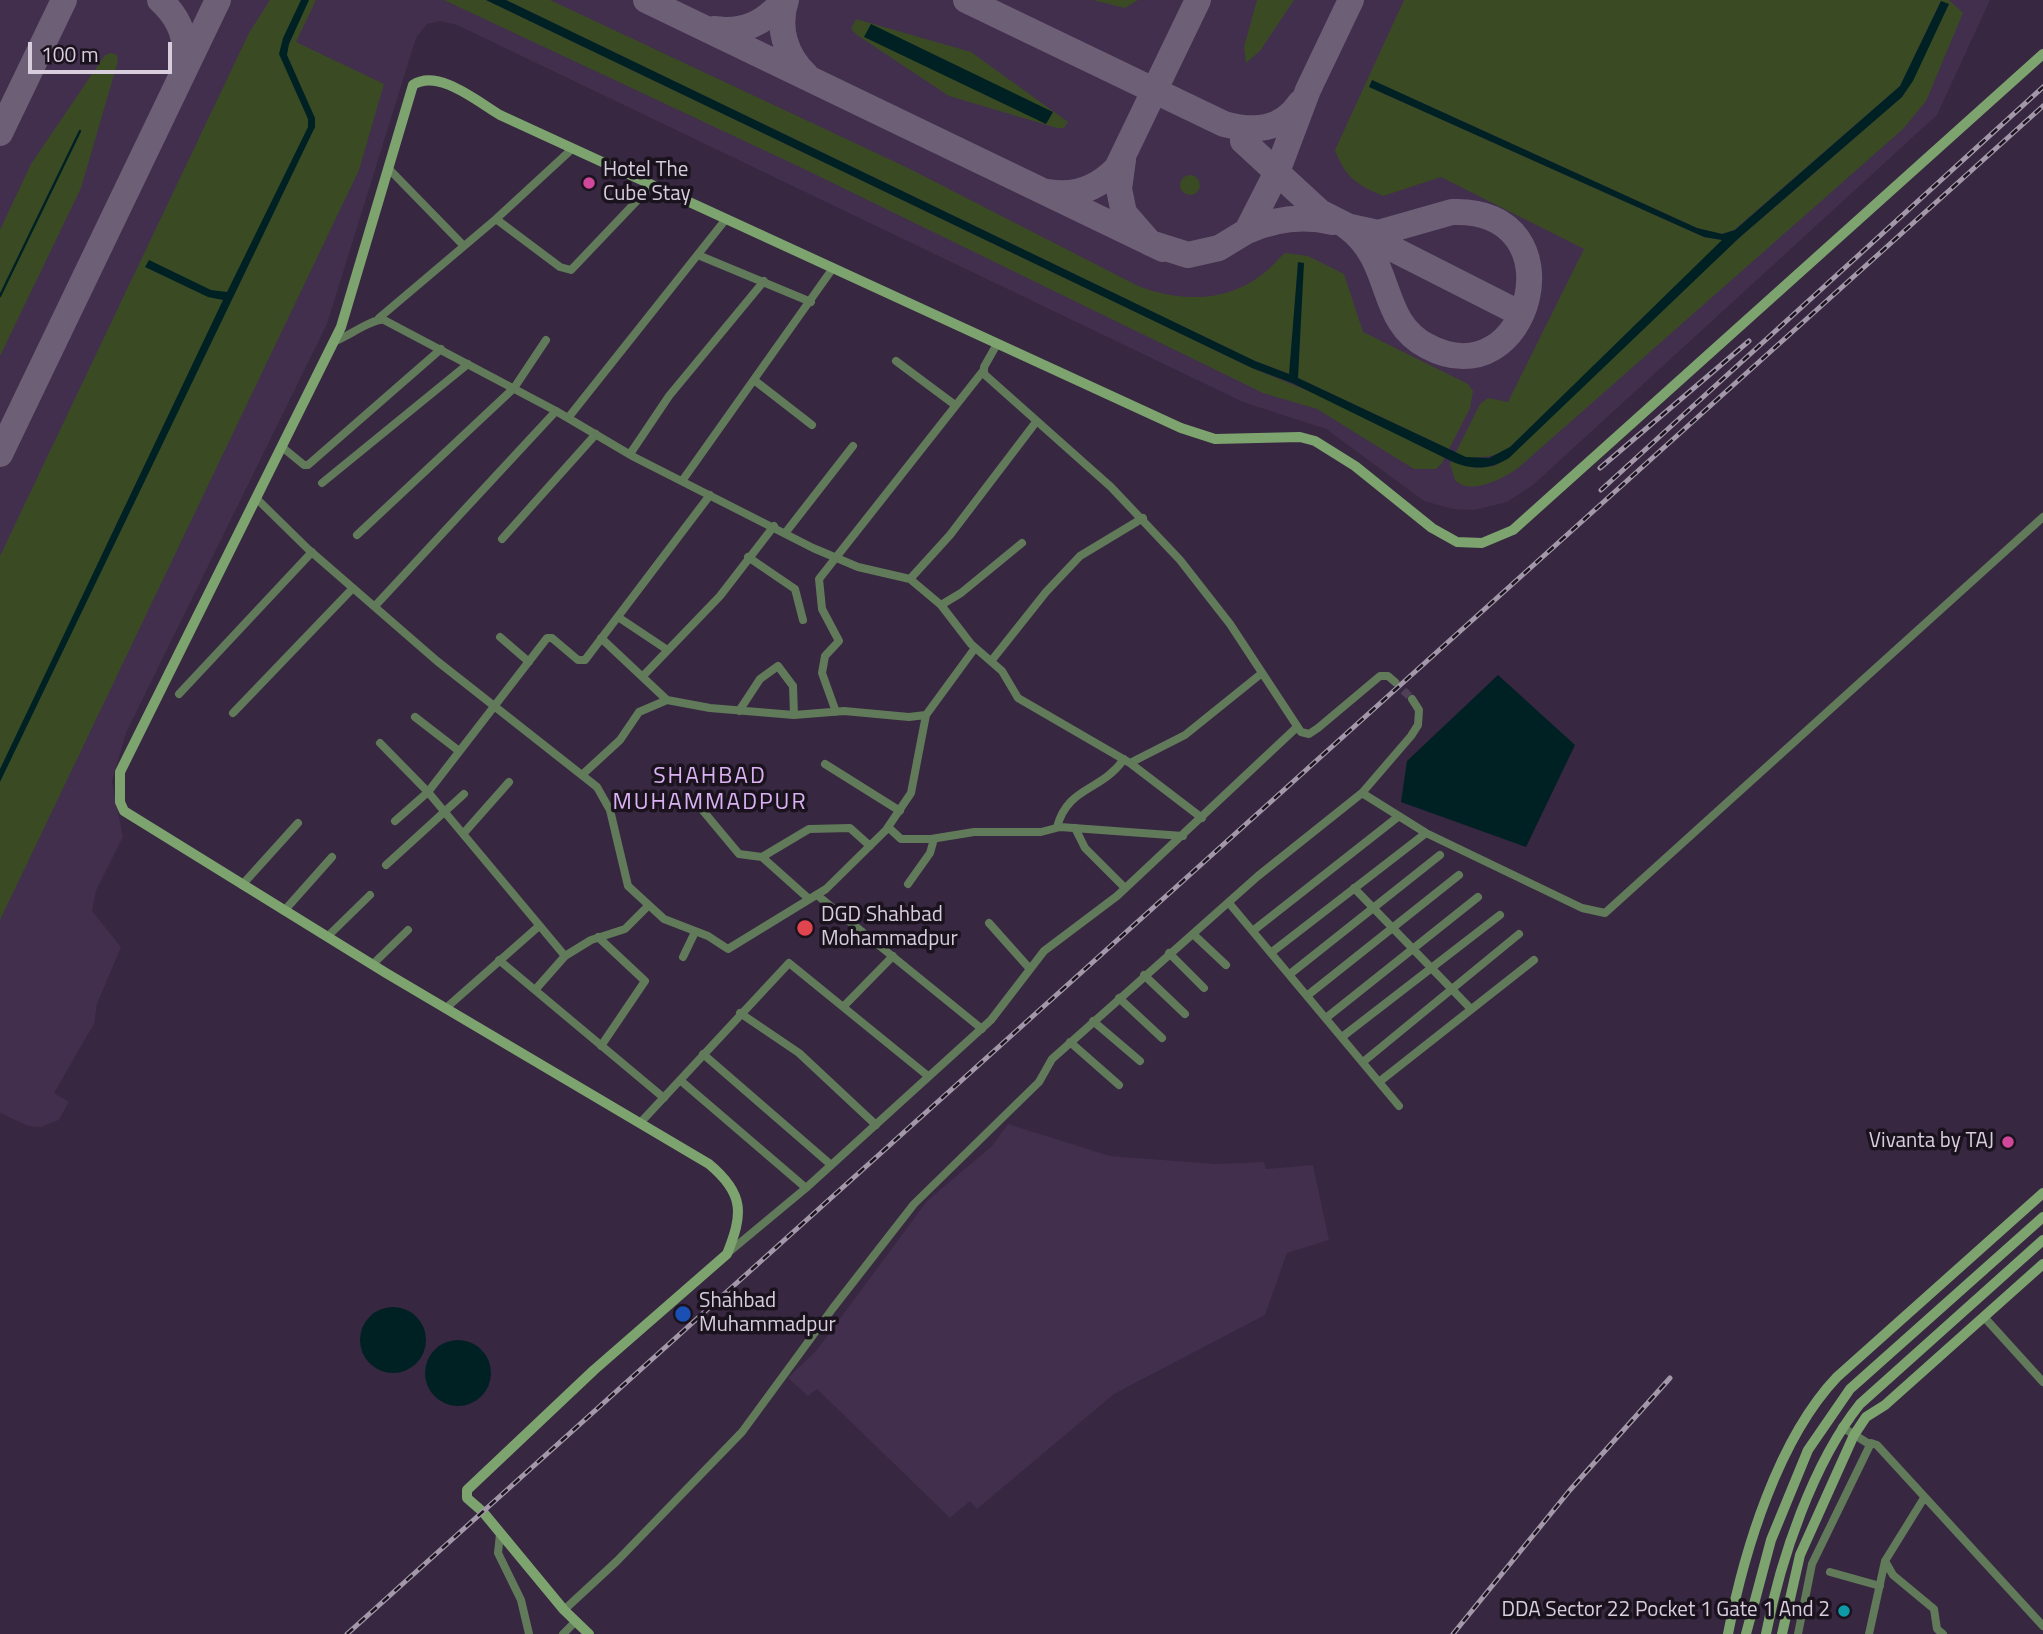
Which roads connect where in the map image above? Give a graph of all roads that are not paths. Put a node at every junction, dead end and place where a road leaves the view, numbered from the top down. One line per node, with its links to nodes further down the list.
1 (2043, 54): 15 (street)
2 (572, 149): 3 (street); 4 (street); 5 (street)
3 (388, 169): 7 (street); 14 (street)
4 (652, 185): 5 (street); 6 (street)
5 (496, 219): 7 (street)
6 (726, 219): 8 (street); 9 (street)
7 (464, 246): 12 (street)
8 (698, 255): 10 (street); 24 (street)
9 (833, 268): 11 (street); 15 (street)
10 (764, 281): 11 (street); 30 (street)
11 (811, 302): 20 (street)
12 (379, 318): 14 (street); 16 (street)
13 (546, 340): 21 (street)
14 (333, 342): 29 (street)
15 (997, 344): 19 (street)
16 (441, 349): 18 (street); 29 (street)
17 (896, 361): 22 (street)
18 (468, 364): 21 (street); 32 (street)
19 (983, 371): 22 (street); 25 (street)
20 (754, 380): 26 (street); 31 (street)
21 (514, 388): 23 (street); 39 (street)
22 (955, 405): 44 (street)
23 (556, 411): 24 (street); 48 (street)
24 (568, 418): 27 (street)
25 (1036, 422): 36 (street); 45 (street)
26 (811, 425)
27 (596, 434): 30 (street); 40 (street)
28 (853, 446): 38 (street)
29 (282, 447): 34 (street)
30 (629, 454): 31 (street)
31 (682, 481): 33 (street)
32 (322, 483)
33 (710, 495): 37 (street); 49 (street)
34 (256, 498): 42 (street); 101 (street)
35 (2043, 517): 91 (street)
36 (1143, 518): 55 (street); 57 (street)
37 (774, 526): 38 (street); 43 (street)
38 (786, 532): 44 (street)
39 (357, 535)
40 (502, 539)
41 (1021, 544): 47 (street)
42 (312, 552): 46 (street); 60 (street)
43 (748, 557): 50 (street); 54 (street)
44 (836, 559): 45 (street); 65 (street)
45 (910, 579): 47 (street)
46 (353, 587): 48 (street); 66 (street)
47 (941, 605): 53 (street)
48 (375, 607): 63 (street)
49 (618, 617): 52 (street); 54 (street)
50 (803, 620)
51 (500, 638): 56 (street)
52 (600, 638): 56 (street); 58 (street)
53 (975, 648): 55 (street); 68 (street)
54 (666, 649): 58 (street)
55 (992, 660): 73 (street)
56 (529, 662): 63 (street)
57 (1262, 673): 70 (street); 73 (street)
58 (643, 676): 62 (street)
59 (1395, 682): 70 (street)
60 (179, 694)
61 (1412, 699): 78 (street)
62 (667, 700): 64 (street); 75 (street)
63 (493, 706): 72 (street); 75 (street)
64 (739, 711): 67 (street); 67 (street)
65 (835, 712): 67 (street); 68 (street)
66 (233, 713)
67 (794, 715)
68 (926, 715): 82 (street)
69 (415, 717): 72 (street)
70 (1296, 727): 84 (street)
71 (380, 743): 77 (street)
72 (459, 751): 77 (street)
73 (1127, 761): 84 (street); 88 (street)
74 (825, 764): 82 (street)
75 (583, 774): 107 (street)
76 (509, 782): 90 (street)
77 (428, 792): 81 (street); 85 (street)
78 (1362, 793): 83 (street); 108 (street)
79 (464, 794): 81 (street)
80 (699, 806): 97 (street)
81 (445, 811): 90 (street); 98 (street)
82 (900, 811): 87 (street)
83 (1399, 816): 91 (street); 116 (street)
84 (1202, 818): 92 (street)
85 (395, 821)
86 (298, 823): 101 (street)
87 (888, 827): 93 (street); 94 (street)
88 (1057, 827): 89 (street); 93 (street)
89 (1075, 828): 92 (street); 102 (street)
90 (463, 834): 113 (street)
91 (1426, 834): 103 (street)
92 (1183, 836): 102 (street)
93 (934, 839): 100 (street)
94 (870, 846): 97 (street); 105 (street)
95 (1440, 855): 109 (street)
96 (332, 857): 110 (street)
97 (762, 857): 105 (street)
98 (386, 865)
99 (1459, 875): 114 (street)
100 (908, 884)
101 (242, 885): 110 (street)
102 (1125, 888): 132 (street)
103 (1354, 888): 109 (street); 123 (street)
104 (370, 895): 120 (street)
105 (813, 897): 117 (street); 126 (street)
106 (1478, 897): 122 (street)
107 (648, 906): 117 (street); 121 (street)
108 (1224, 907): 116 (street); 118 (street)
109 (1372, 908): 114 (street); 134 (street)
110 (284, 911): 120 (street)
111 (1500, 915): 133 (street)
112 (989, 923): 132 (street)
113 (539, 926): 125 (street); 128 (street)
114 (1391, 928): 122 (street); 139 (street)
115 (408, 930): 130 (street)
116 (1254, 930): 123 (street)
117 (695, 932): 127 (street)
118 (1193, 934): 124 (street); 131 (street)
119 (1519, 934): 138 (street)
120 (327, 937): 130 (street)
121 (597, 937): 125 (street); 152 (street)
122 (1411, 950): 133 (street); 146 (street)
123 (1272, 952): 134 (street)
124 (1169, 953): 135 (street); 136 (street)
125 (565, 956): 137 (street)
126 (892, 956): 141 (street); 148 (street)
127 (683, 957)
128 (499, 960): 137 (street); 142 (street)
129 (1534, 960): 143 (street)
130 (372, 965): 142 (street)
131 (1226, 965)
132 (1030, 969): 148 (street)
133 (1432, 970): 138 (street); 149 (street)
134 (1290, 974): 139 (street)
135 (1144, 975): 140 (street); 145 (street)
136 (1204, 988)
137 (535, 990): 152 (street)
138 (1452, 990): 143 (street); 155 (street)
139 (1308, 995): 146 (street)
140 (1119, 998): 147 (street); 150 (street)
141 (843, 1007): 144 (street); 156 (street)
142 (446, 1008): 162 (street)
143 (1471, 1009): 158 (street)
144 (740, 1013): 153 (street); 163 (street)
145 (1185, 1014)
146 (1326, 1018): 149 (street)
147 (1093, 1021): 151 (street); 154 (street)
148 (982, 1029): 156 (street)
149 (1342, 1037): 155 (street)
150 (1162, 1038)
151 (1070, 1042): 159 (street); 183 (street)
152 (601, 1046): 160 (street)
153 (704, 1054): 157 (street); 164 (street)
154 (1140, 1061)
155 (1363, 1062): 158 (street)
156 (928, 1076): 163 (street)
157 (680, 1080): 160 (street); 165 (street)
158 (1379, 1082): 161 (street)
159 (1119, 1085)
160 (664, 1098): 162 (street)
161 (1399, 1106)
162 (641, 1122): 169 (street)
163 (876, 1125): 164 (street)
164 (830, 1164): 165 (street)
165 (806, 1188): 169 (street)
166 (2043, 1194): 175 (street)
167 (2043, 1217): 177 (street)
168 (2043, 1240): 173 (street)
169 (727, 1254): 179 (street)
170 (2043, 1264): 171 (street)
171 (1984, 1317): 172 (street); 174 (street)
172 (2043, 1382)
173 (1842, 1427): 174 (street); 191 (street)
174 (1854, 1435): 176 (street); 192 (street)
175 (1796, 1437): 177 (street); 189 (street)
176 (1869, 1444): 178 (street); 193 (street)
177 (1811, 1445): 190 (street)
178 (1924, 1498): 180 (street); 185 (street)
179 (500, 1534): 183 (street); 186 (street)
180 (1885, 1561): 182 (street); 195 (street)
181 (1830, 1572): 182 (street)
182 (1880, 1586): 194 (street)
183 (564, 1611): 184 (street)
184 (575, 1622): 187 (street); 188 (street)
185 (2043, 1625)
186 (529, 1634)
187 (563, 1634)
188 (589, 1634)
189 (1728, 1634)
190 (1746, 1634)
191 (1766, 1634)
192 (1782, 1634)
193 (1798, 1634)
194 (1869, 1634)
195 (1943, 1634)

